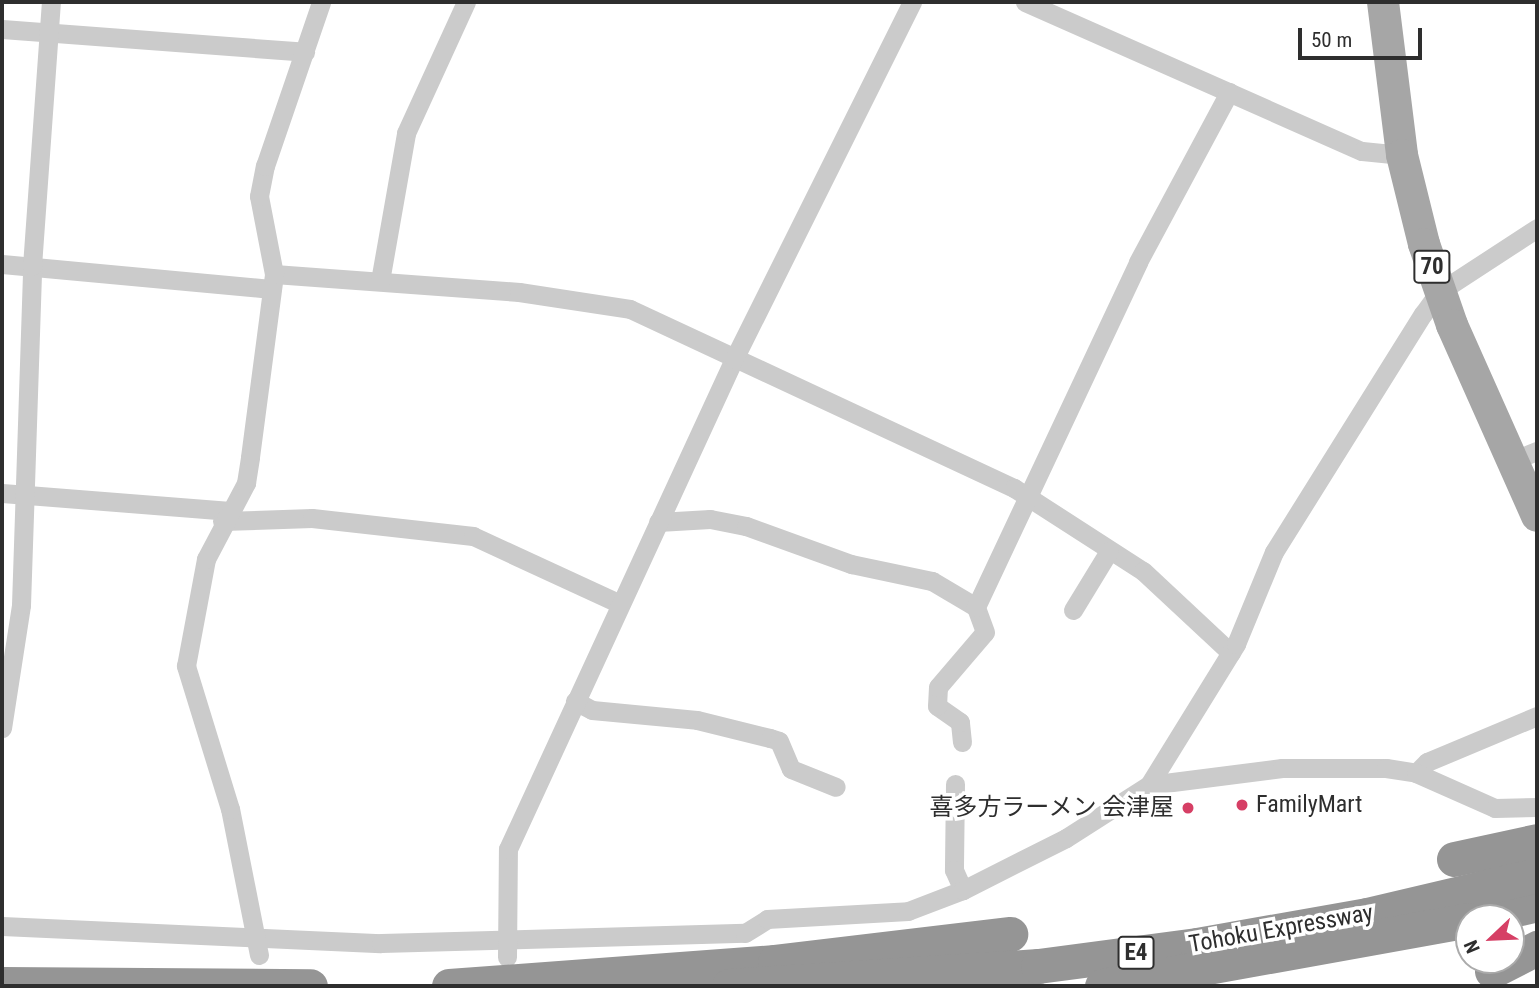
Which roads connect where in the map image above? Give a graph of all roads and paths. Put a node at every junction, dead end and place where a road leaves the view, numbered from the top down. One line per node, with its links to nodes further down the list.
1 (51, 2): 8 (street)
2 (321, 2): 9 (street)
3 (466, 2): 15 (street)
4 (912, 2): 18 (street)
5 (1025, 2): 10 (street)
6 (1383, 2): 11 (main road, 70)
7 (2, 29): 8 (street)
8 (48, 33): 9 (street); 14 (street)
9 (305, 52): 16 (street)
10 (1229, 92): 11 (street); 22 (street)
11 (1402, 155): 17 (main road, 70)
12 (1537, 228): 17 (street)
13 (2, 264): 14 (street)
14 (32, 267): 16 (street); 21 (street)
15 (380, 281): 16 (street); 18 (street)
16 (273, 282): 23 (street)
17 (1439, 292): 19 (main road, 70); 30 (street)
18 (734, 359): 22 (street); 25 (street)
19 (1525, 456): 24 (main road, 70)
20 (2, 493): 21 (street)
21 (24, 495): 23 (street); 33 (street)
22 (1027, 496): 26 (street); 28 (street)
23 (226, 516): 27 (street); 47 (street)
24 (1537, 516)
25 (658, 522): 27 (street); 28 (street)
26 (1109, 551): 29 (street); 30 (street)
27 (620, 604): 31 (street)
28 (976, 607): 34 (street)
29 (1073, 610)
30 (1231, 653): 37 (street)
31 (575, 701): 38 (street); 48 (street)
32 (1537, 716): 35 (street)
33 (2, 728)
34 (962, 742)
35 (1416, 774): 37 (street); 39 (street)
36 (955, 784): 43 (street)
37 (1149, 785): 43 (street)
38 (836, 787)
39 (1537, 807)
40 (1537, 841): 41 (highway)
41 (1454, 859)
42 (1537, 874): 52 (highway, Tohoku Expressway / E4)
43 (963, 890): 48 (street)
44 (1455, 923): 53 (highway, Tohoku Expressway / E4)
45 (2, 926): 47 (street)
46 (1010, 934): 51 (highway)
47 (258, 947): 48 (street)
48 (506, 949)
49 (2, 984): 50 (highway)
50 (310, 986)
51 (449, 986)
52 (729, 986)
53 (1102, 986)

